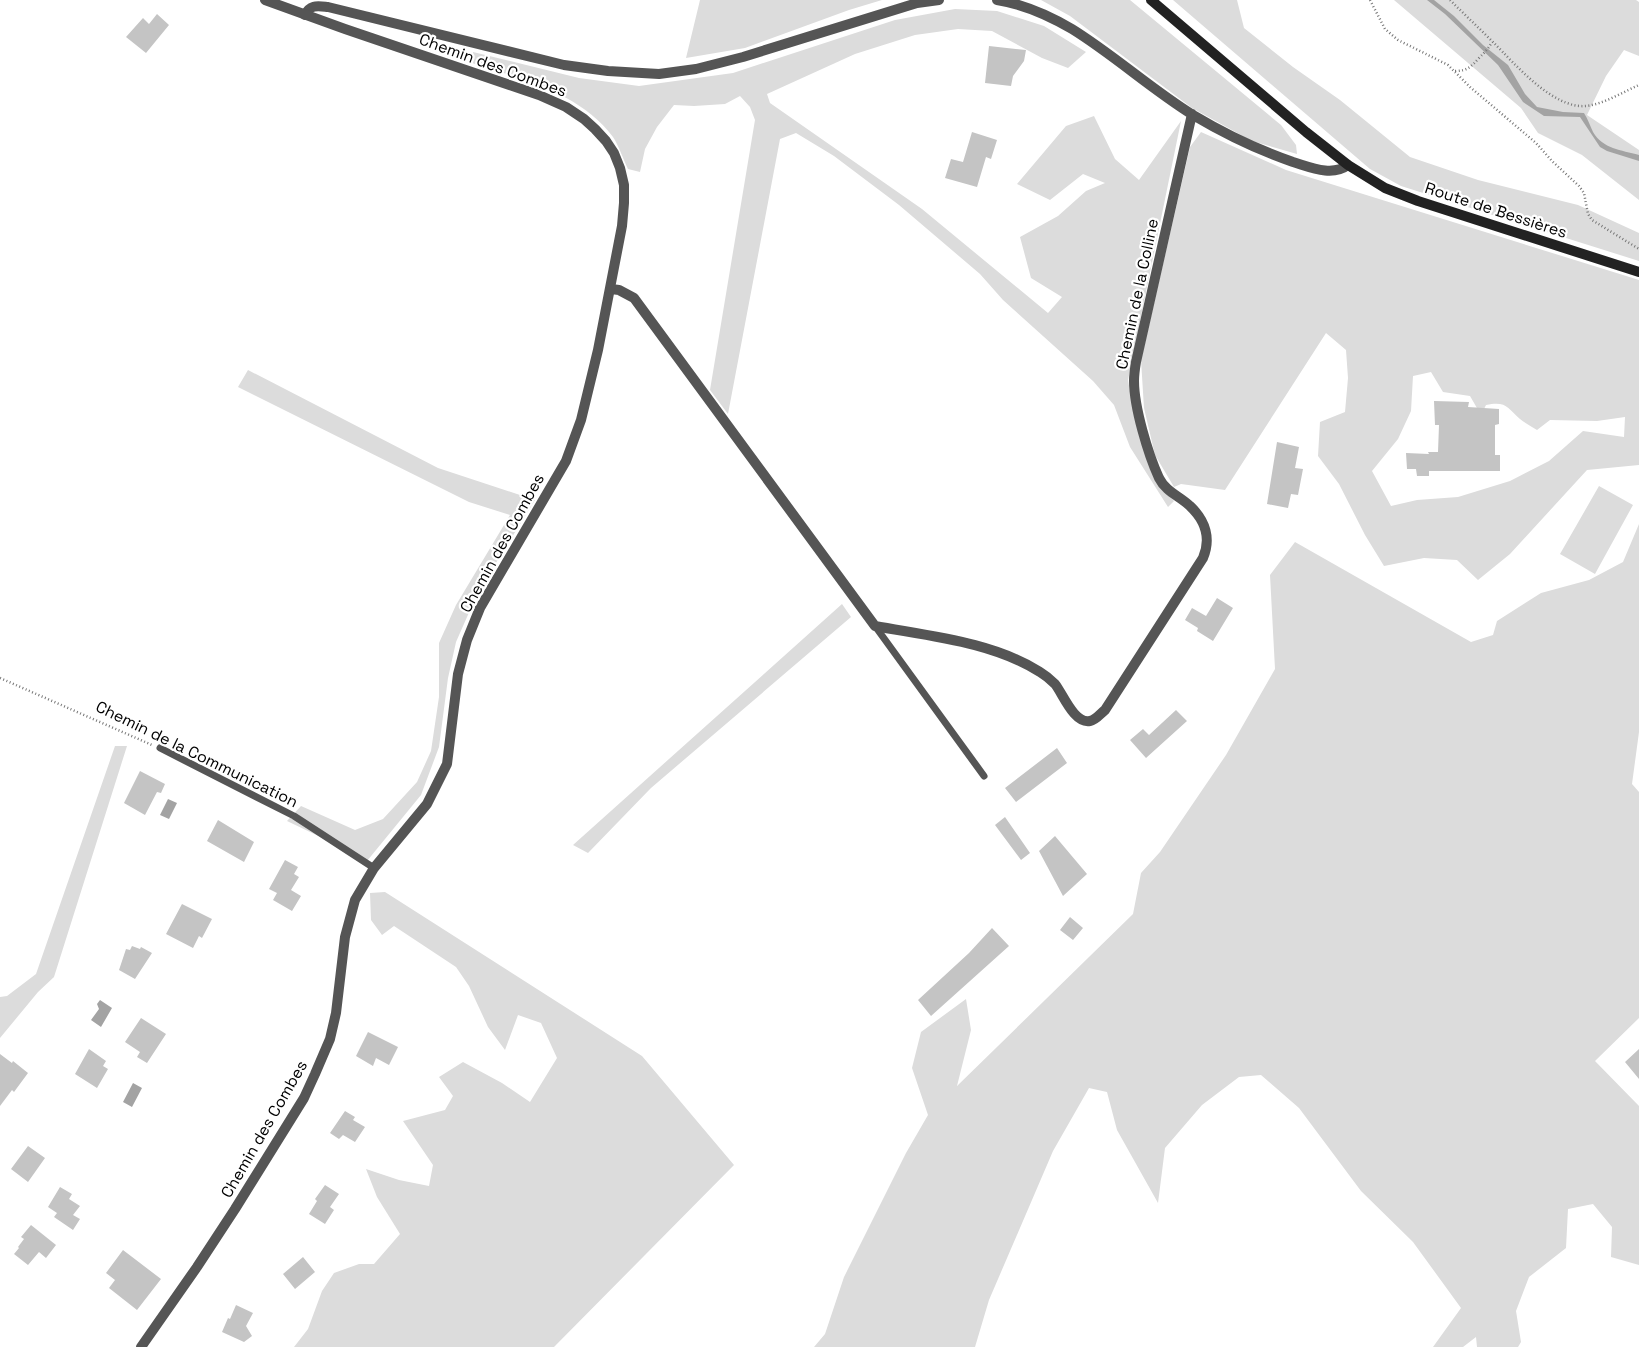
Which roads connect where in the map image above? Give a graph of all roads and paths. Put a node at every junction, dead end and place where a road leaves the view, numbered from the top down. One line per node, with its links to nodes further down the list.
1 (265, 0): 7 (street, Chemin des Combes)
2 (939, 0): 7 (street)
3 (997, 0): 11 (street)
4 (1151, 0): 12 (main road, Route de Bessières)
5 (1370, 0): 9 (path)
6 (1450, 0): 8 (path)
7 (305, 15): 15 (street, Chemin des Combes)
8 (1492, 41): 9 (path); 10 (path)
9 (1455, 71): 13 (path)
10 (1639, 85)
11 (1192, 114): 12 (street); 16 (street, Chemin de la Colline)
12 (1348, 165): 14 (main road, Route de Bessières)
13 (1639, 248)
14 (1639, 272)
15 (611, 289): 16 (street); 20 (street, Chemin des Combes)
16 (875, 626): 19 (lane)
17 (0, 678): 18 (path, Chemin de la Communication)
18 (160, 748): 20 (lane, Chemin de la Communication)
19 (984, 776)
20 (374, 868): 21 (street, Chemin des Combes)
21 (141, 1347)

